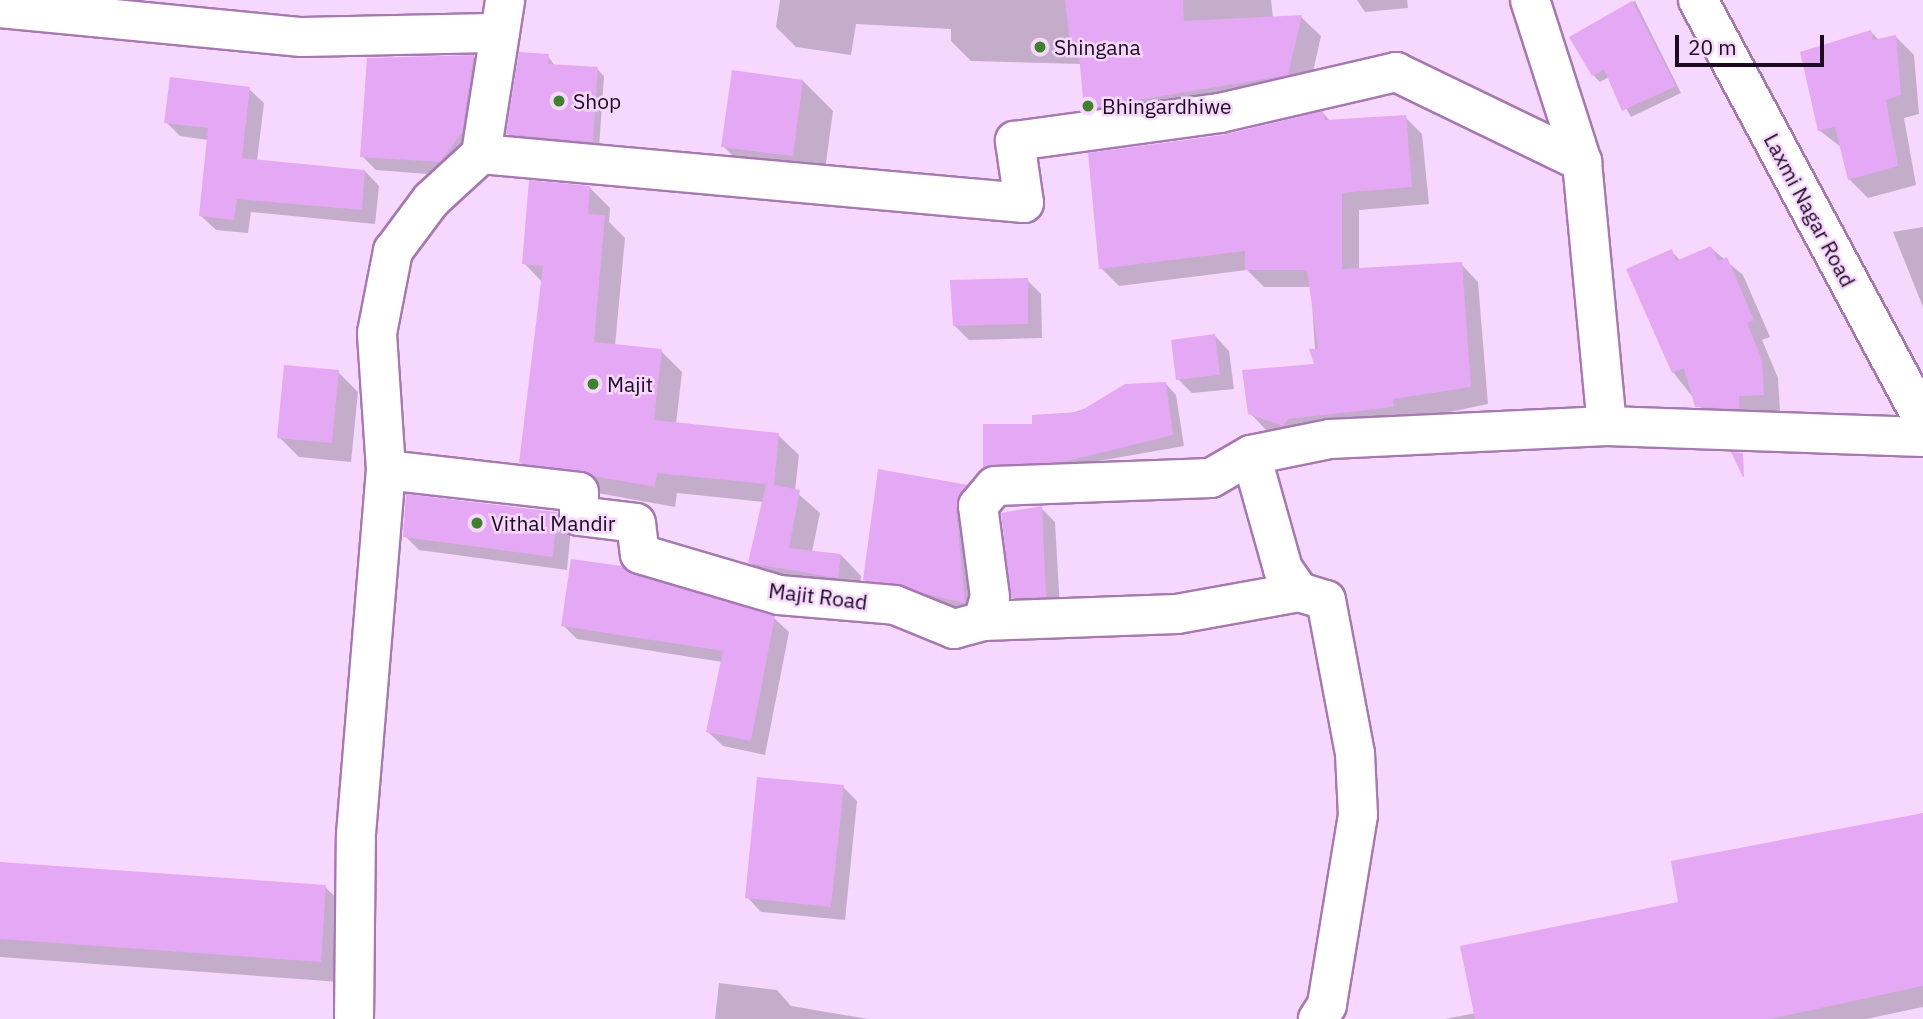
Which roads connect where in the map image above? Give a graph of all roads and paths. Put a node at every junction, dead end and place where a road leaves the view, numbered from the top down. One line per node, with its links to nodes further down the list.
1 (1530, 0): 6 (street)
2 (1698, 0): 7 (street, Laxmi Nagar Road)
3 (0, 8): 4 (street)
4 (502, 17): 5 (street)
5 (481, 154): 6 (street); 11 (street)
6 (1582, 162): 8 (street)
7 (1923, 420)
8 (1607, 426): 9 (street); 10 (street)
9 (1923, 437)
10 (1251, 455): 12 (street); 13 (street)
11 (386, 470): 13 (street, Majit Road); 14 (street)
12 (1299, 592): 13 (street, Majit Road); 15 (street)
13 (983, 621)
14 (354, 1019)
15 (1318, 1019)

